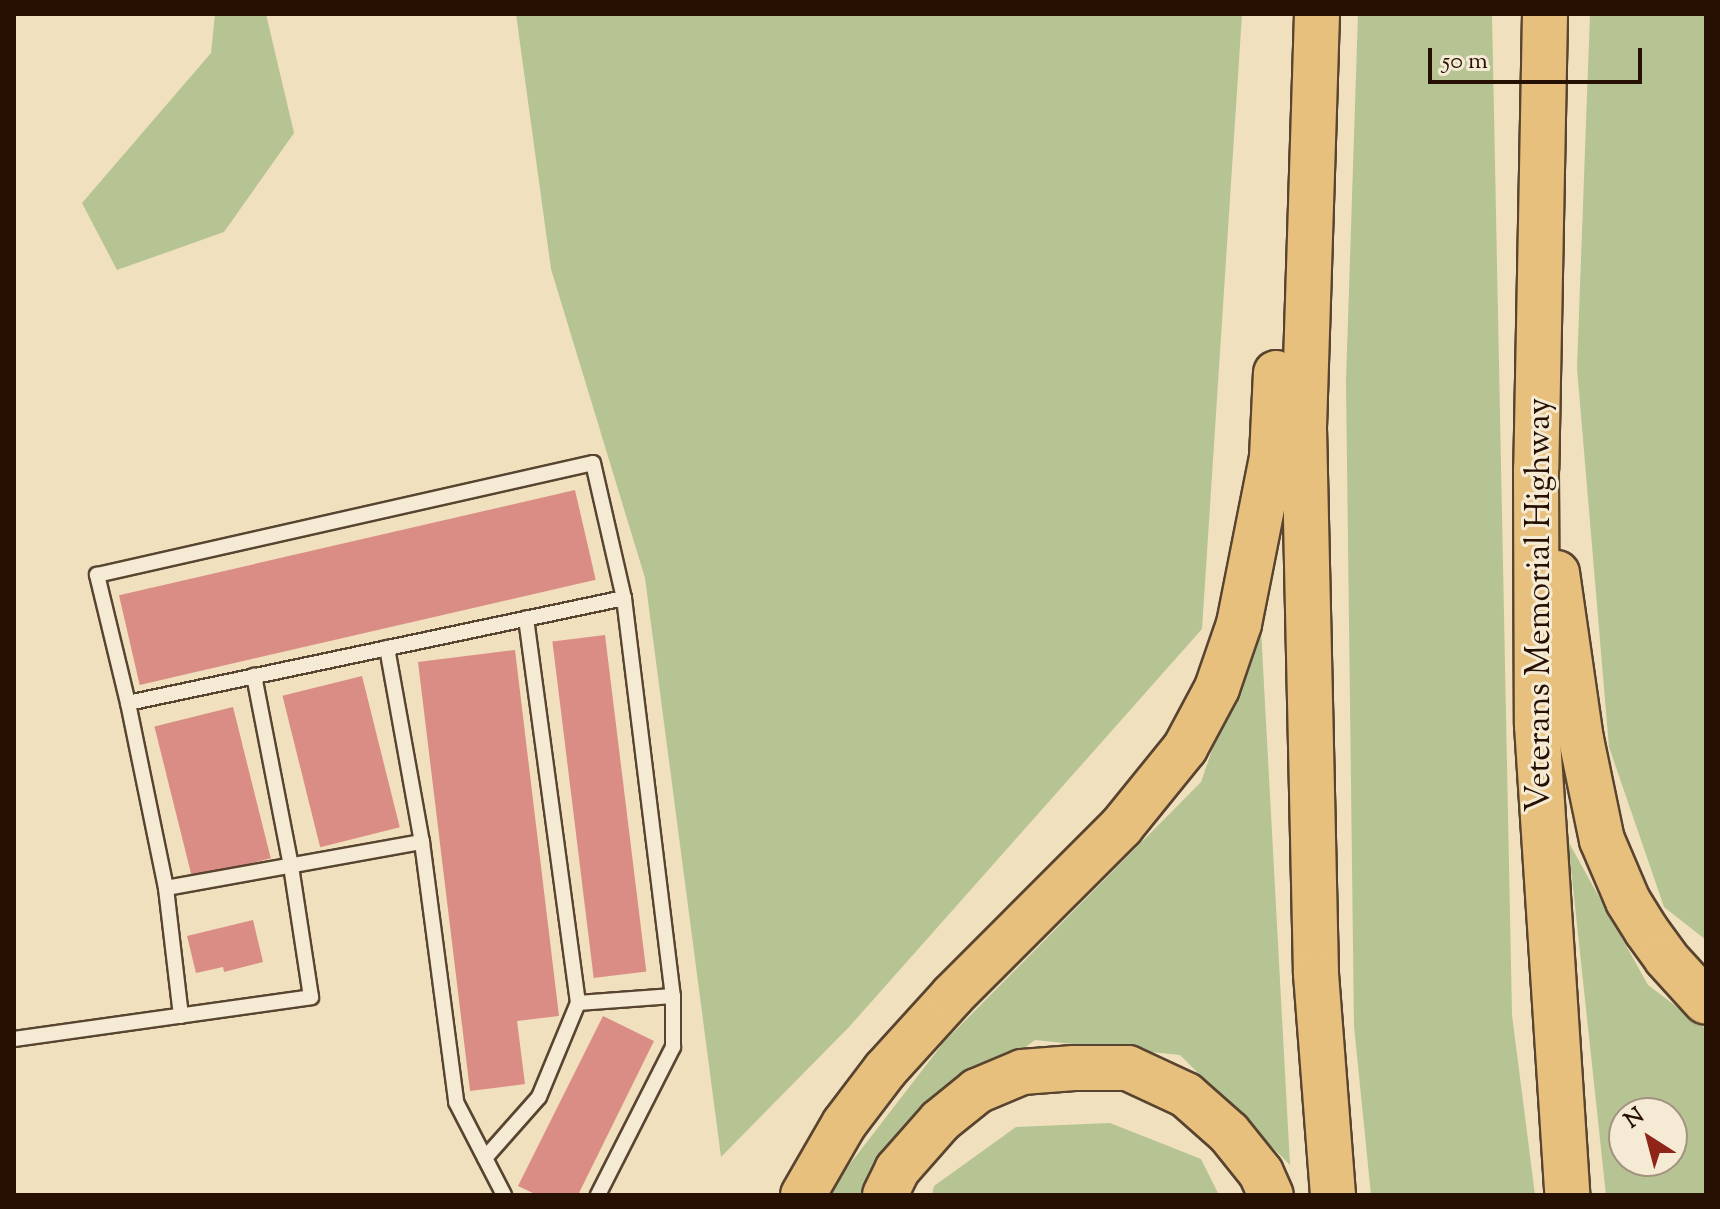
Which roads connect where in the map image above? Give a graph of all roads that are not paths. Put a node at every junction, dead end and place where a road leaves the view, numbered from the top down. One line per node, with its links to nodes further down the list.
1 (1317, 14): 3 (highway)
2 (1545, 14): 4 (highway, Veterans Memorial Highway)
3 (1309, 254): 21 (highway); 24 (highway)
4 (1536, 538): 14 (highway); 25 (highway, Veterans Memorial Highway)
5 (624, 598): 6 (lane); 9 (lane); 13 (lane)
6 (526, 619): 7 (lane); 15 (lane)
7 (387, 648): 8 (lane); 10 (lane)
8 (254, 676): 9 (lane); 11 (lane)
9 (128, 703): 12 (lane)
10 (422, 842): 11 (lane); 18 (lane)
11 (291, 866): 12 (lane); 16 (lane)
12 (166, 888): 16 (lane)
13 (673, 996): 15 (lane); 20 (lane)
14 (1706, 1002)
15 (578, 1003): 18 (lane)
16 (181, 1016): 17 (lane)
17 (14, 1039)
18 (485, 1158): 19 (lane)
19 (504, 1195)
20 (598, 1195)
21 (803, 1195)
22 (885, 1195): 23 (highway)
23 (1271, 1195)
24 (1333, 1195)
25 (1567, 1195)

